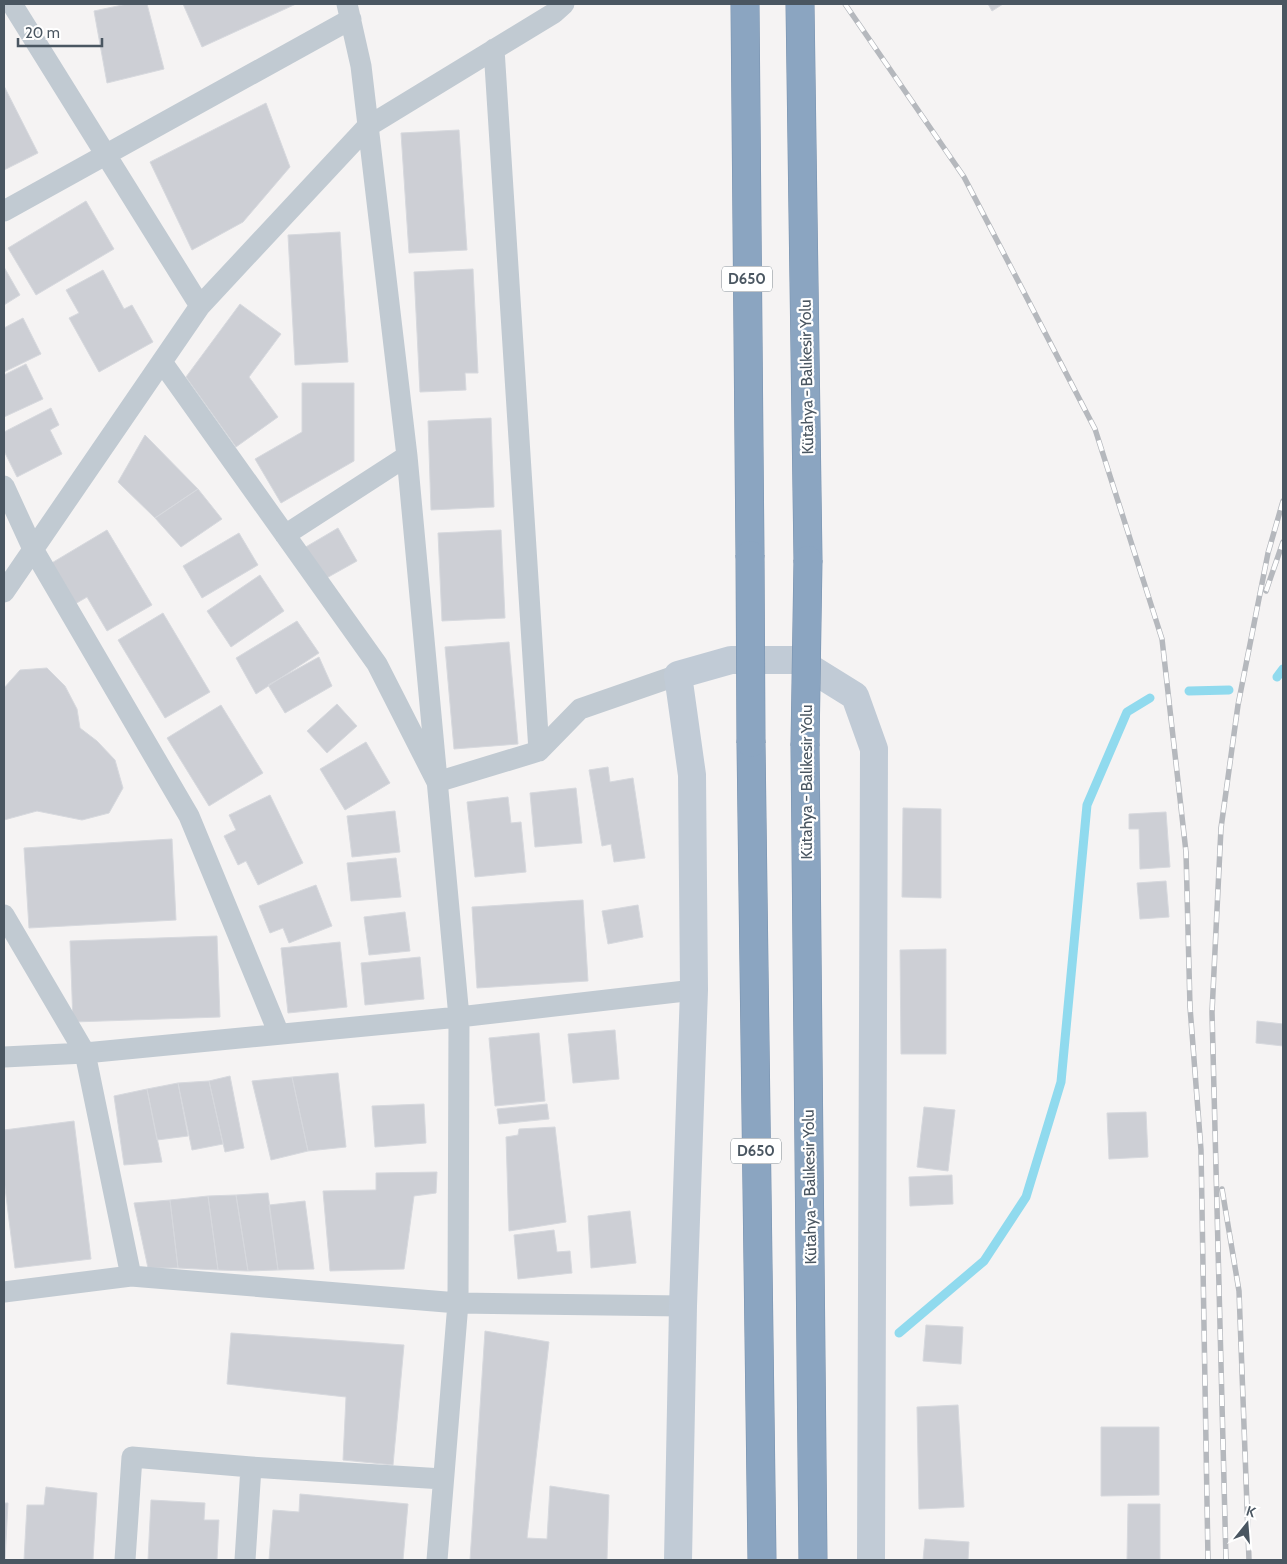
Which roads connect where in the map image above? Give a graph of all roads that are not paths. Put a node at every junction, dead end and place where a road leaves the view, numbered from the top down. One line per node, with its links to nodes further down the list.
1 (12, 4): 8 (street)
2 (564, 4): 6 (street)
3 (745, 4): 36 (highway, D650, bridge)
4 (800, 4): 37 (highway, Kütahya - Balıkesir Yolu, bridge)
5 (349, 11): 7 (street); 8 (street)
6 (494, 49): 7 (street); 18 (street)
7 (367, 126): 10 (street); 12 (street)
8 (105, 153): 9 (street); 10 (street)
9 (4, 211)
10 (200, 306): 11 (street)
11 (162, 362): 14 (street); 15 (street)
12 (407, 456): 14 (street); 19 (street)
13 (4, 486): 15 (street)
14 (285, 535): 19 (street)
15 (33, 549): 16 (street); 23 (street)
16 (4, 592)
17 (678, 675): 18 (street); 21 (main road); 38 (main road)
18 (538, 751): 19 (street)
19 (437, 782): 22 (street)
20 (4, 915): 24 (street)
21 (694, 990): 22 (street); 29 (main road)
22 (459, 1017): 23 (street); 28 (street)
23 (279, 1034): 24 (street)
24 (85, 1054): 25 (street); 26 (street)
25 (4, 1057)
26 (131, 1276): 27 (street); 28 (street)
27 (5, 1286)
28 (458, 1303): 29 (street); 31 (street)
29 (683, 1306): 35 (main road)
30 (251, 1467): 31 (street); 32 (street); 33 (street)
31 (443, 1479): 34 (street)
32 (125, 1560)
33 (245, 1560)
34 (437, 1560)
35 (678, 1560)
36 (762, 1560)
37 (813, 1560)
38 (871, 1560)

